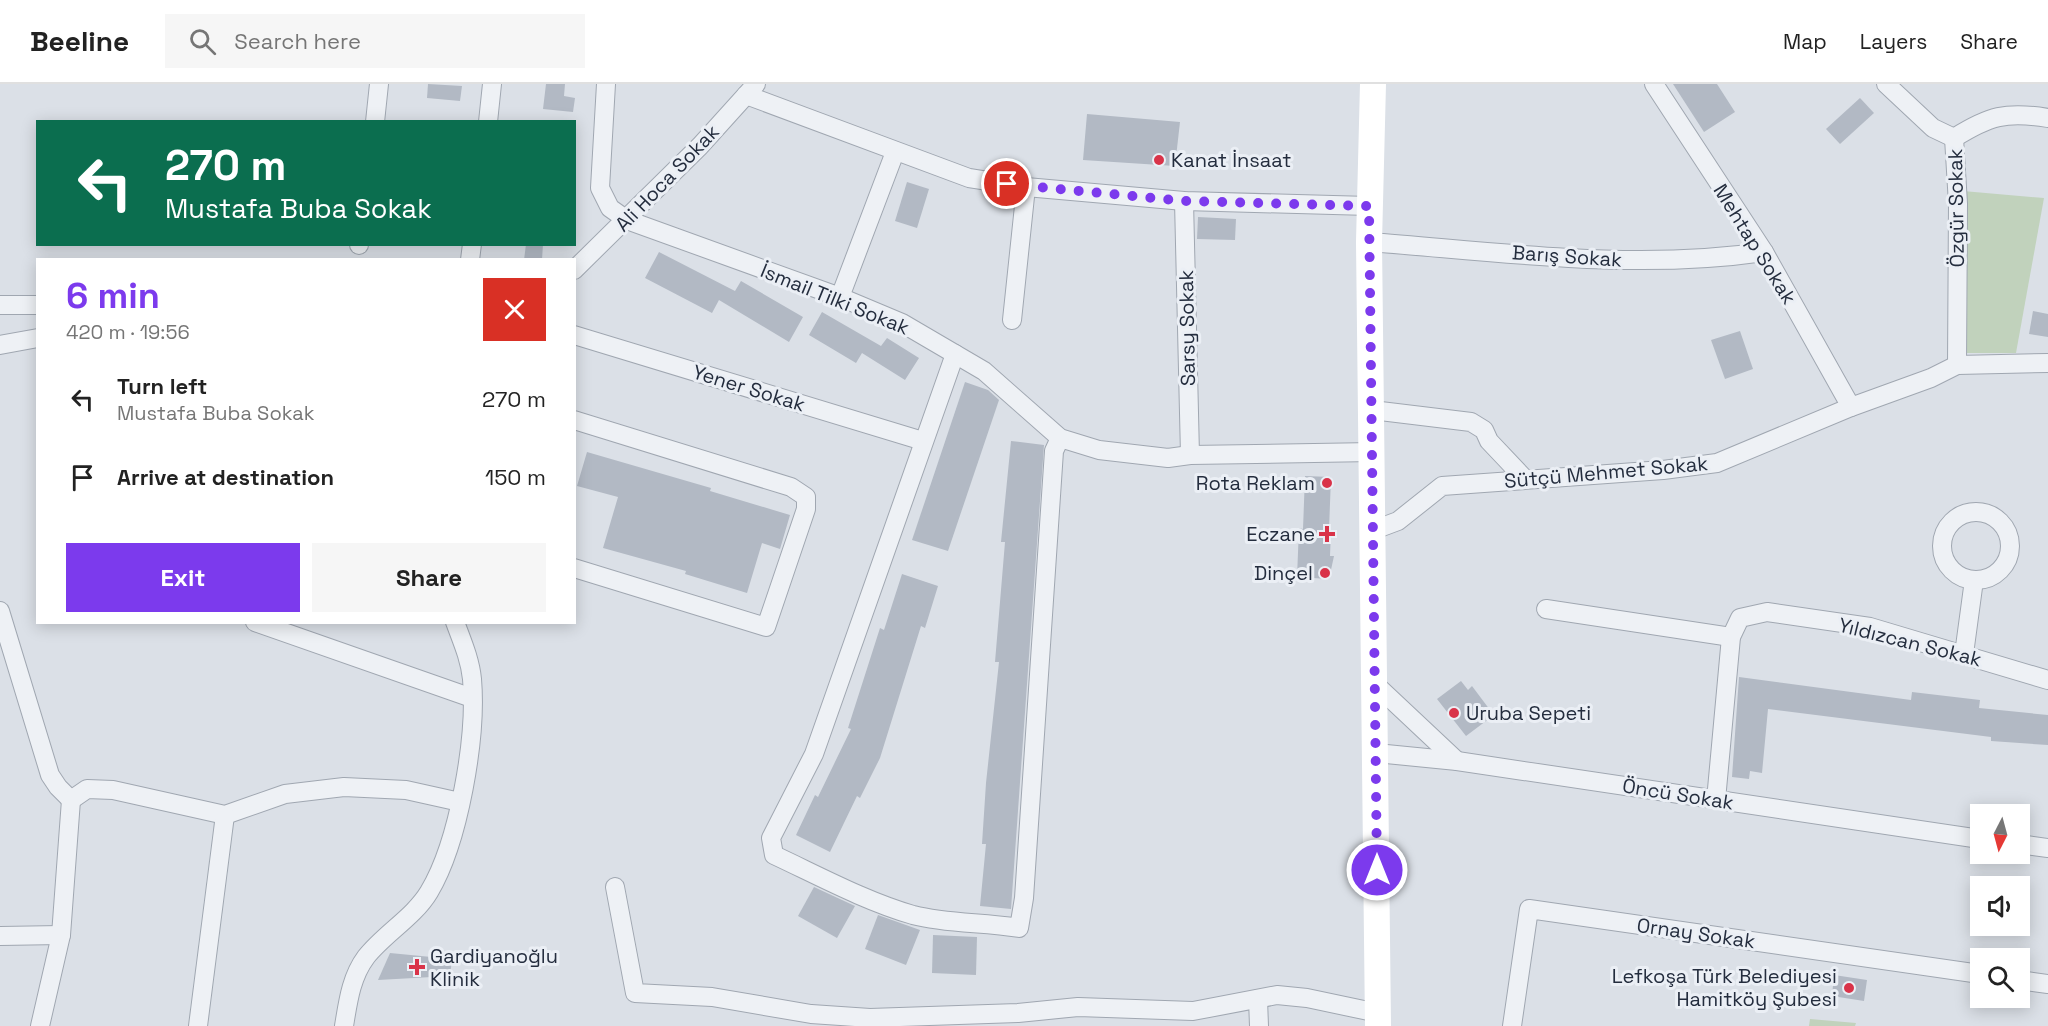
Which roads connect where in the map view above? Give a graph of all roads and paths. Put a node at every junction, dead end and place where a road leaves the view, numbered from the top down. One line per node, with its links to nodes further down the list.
1 (379, 84): 9 (street)
2 (492, 84): 10 (street)
3 (606, 84): 16 (street)
4 (1373, 84): 15 (street)
5 (1654, 84): 18 (street, Mehtap Sokak)
6 (1886, 84): 11 (street, Özgür Sokak)
7 (751, 89): 12 (street); 16 (street, Ali Hoca Sokak)
8 (2048, 118): 11 (street)
9 (375, 120)
10 (488, 120)
11 (1954, 138): 29 (street, Özgür Sokak)
12 (895, 152): 13 (street); 20 (street)
13 (1026, 187): 14 (street); 23 (street)
14 (1184, 201): 15 (street); 36 (street, Sarsy Sokak)
15 (1369, 206): 17 (street)
16 (627, 220): 19 (street, Ali Hoca Sokak); 20 (street, İsmail Tilki Sokak)
17 (1369, 242): 18 (street, Barış Sokak); 31 (street)
18 (1764, 252): 30 (street, Mehtap Sokak)
19 (576, 268)
20 (840, 297): 27 (street, İsmail Tilki Sokak)
21 (0, 305): 22 (street)
22 (36, 305)
23 (1012, 320)
24 (576, 336): 34 (street, Yener Sokak)
25 (36, 338): 26 (street)
26 (0, 345)
27 (956, 354): 33 (street, İsmail Tilki Sokak); 34 (street)
28 (2048, 363): 29 (street, Sütçü Mehmet Sokak)
29 (1957, 365): 30 (street, Sütçü Mehmet Sokak)
30 (1851, 407): 37 (street, Sütçü Mehmet Sokak)
31 (1372, 410): 35 (street); 37 (street)
32 (576, 421): 39 (street)
33 (1060, 438): 34 (street); 36 (street, İsmail Tilki Sokak)
34 (922, 441)
35 (1373, 452): 36 (street, İsmail Tilki Sokak); 38 (street)
36 (1190, 455)
37 (1524, 478): 38 (street, Sütçü Mehmet Sokak)
38 (1374, 530): 49 (street)
39 (576, 569)
40 (1974, 580): 47 (street)
41 (1546, 609): 46 (street)
42 (0, 611): 53 (street)
43 (267, 624): 45 (street)
44 (456, 624): 50 (street)
45 (297, 629): 50 (street)
46 (1731, 637): 47 (street, Yıldızcan Sokak); 54 (street)
47 (1964, 654): 48 (street, Yıldızcan Sokak)
48 (2048, 680)
49 (1375, 684): 51 (street); 52 (street)
50 (472, 698): 55 (street)
51 (1376, 753): 52 (street, Öncü Sokak); 68 (street)
52 (1457, 762): 54 (street, Öncü Sokak)
53 (71, 800): 56 (street); 61 (street)
54 (1716, 800): 57 (street, Öncü Sokak)
55 (460, 802): 56 (street); 72 (street)
56 (225, 815): 71 (street)
57 (1970, 838)
58 (2030, 846): 59 (street)
59 (2048, 848)
60 (615, 887): 69 (street)
61 (61, 935): 62 (street); 70 (street)
62 (0, 936)
63 (1970, 974): 74 (street, Ornay Sokak)
64 (2030, 982): 65 (street)
65 (2048, 984)
66 (1258, 999): 67 (street); 68 (street); 73 (street)
67 (1019, 1019): 69 (street)
68 (1378, 1019)
69 (870, 1022)
70 (40, 1026)
71 (198, 1026)
72 (344, 1026)
73 (1259, 1026)
74 (1512, 1026)

